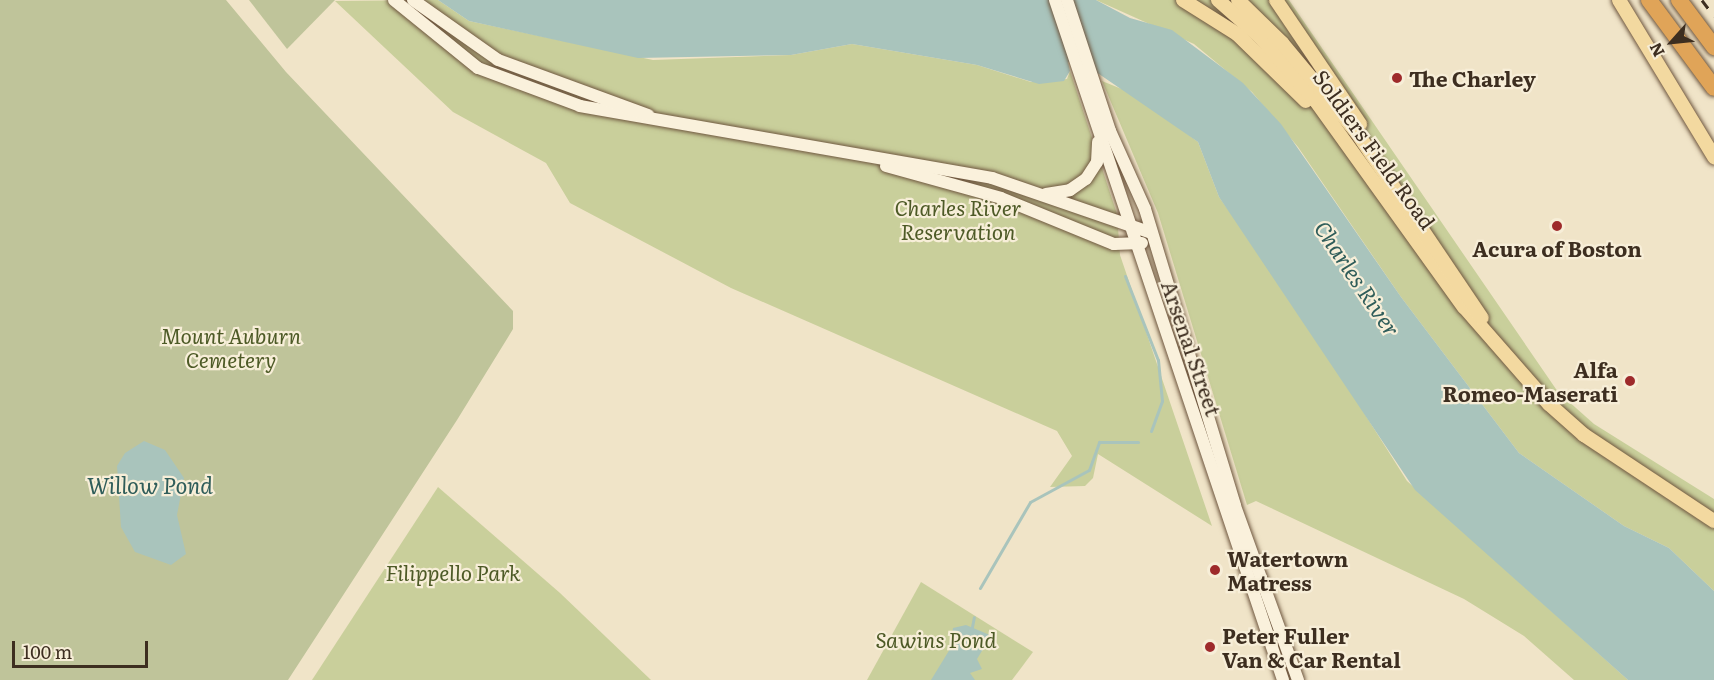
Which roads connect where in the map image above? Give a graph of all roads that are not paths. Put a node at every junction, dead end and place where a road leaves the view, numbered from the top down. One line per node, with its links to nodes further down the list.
1 (394, 0): 15 (main road)
2 (413, 0): 15 (main road)
3 (1055, 0): 14 (main road, Arsenal Street)
4 (1067, 0): 22 (main road, Arsenal Street)
5 (1183, 0): 16 (main road)
6 (1218, 0): 16 (main road, Soldiers Field Road)
7 (1238, 0): 19 (main road, Soldiers Field Road)
8 (1276, 0): 19 (main road)
9 (1618, 0): 17 (main road)
10 (1649, 0): 13 (highway)
11 (1679, 0): 12 (highway)
12 (1714, 47)
13 (1714, 88)
14 (1095, 123): 20 (main road); 21 (main road, Arsenal Street)
15 (677, 125): 18 (main road)
16 (1356, 153): 24 (main road, Soldiers Field Road)
17 (1714, 157)
18 (855, 158): 20 (main road); 23 (main road)
19 (1386, 174): 24 (main road, Soldiers Field Road)
20 (1038, 193): 21 (main road)
21 (1131, 228): 22 (main road); 23 (main road, Arsenal Street)
22 (1152, 233): 23 (main road); 27 (main road, Arsenal Street)
23 (1137, 245): 26 (main road, Arsenal Street)
24 (1489, 330): 25 (main road, Soldiers Field Road)
25 (1714, 521)
26 (1283, 680)
27 (1298, 680)

